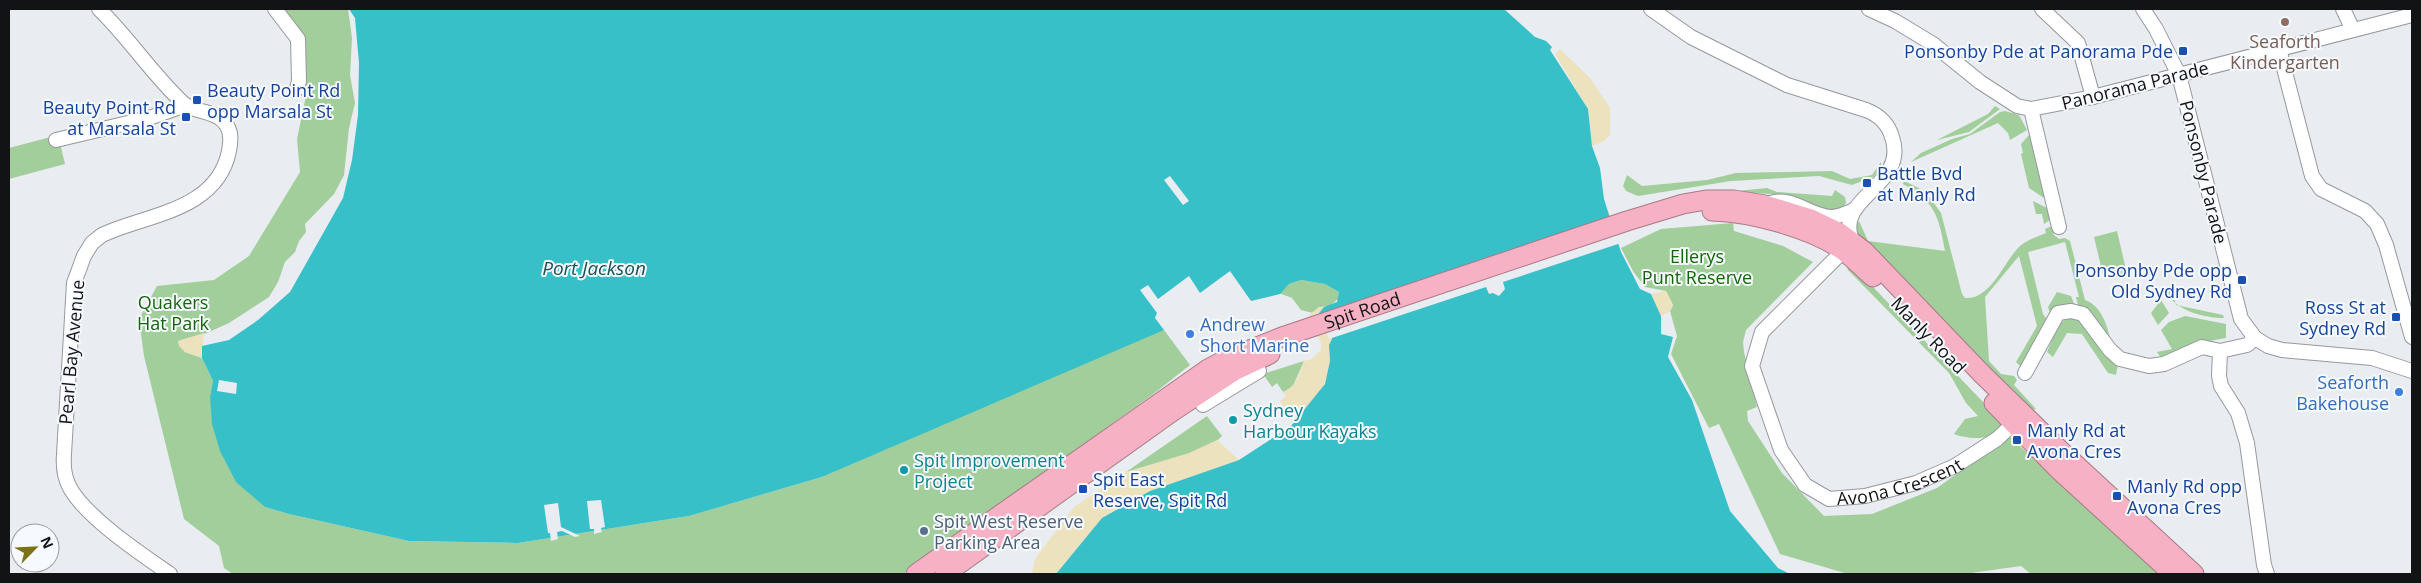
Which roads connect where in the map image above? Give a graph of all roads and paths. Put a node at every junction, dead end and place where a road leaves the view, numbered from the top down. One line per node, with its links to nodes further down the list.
1 (99, 9): 14 (street)
2 (275, 9): 12 (street)
3 (1650, 9): 18 (street)
4 (1869, 9): 15 (street)
5 (2042, 9): 13 (street)
6 (2143, 9): 11 (street, Ponsonby Parade)
7 (2343, 9): 9 (street)
8 (2412, 15): 9 (street, Panorama Parade)
9 (2354, 30): 10 (street, Panorama Parade)
10 (2279, 49): 11 (street, Panorama Parade); 23 (street)
11 (2179, 75): 13 (street, Panorama Parade); 24 (street, Ponsonby Parade)
12 (297, 89)
13 (2093, 97): 15 (street, Panorama Parade)
14 (186, 105): 16 (street); 31 (street, Pearl Bay Avenue)
15 (2031, 109): 20 (street)
16 (56, 140)
17 (1756, 203): 18 (street); 19 (highway, Spit Road); 21 (highway, Manly Road)
18 (1854, 210): 21 (street)
19 (1628, 225): 21 (highway, Manly Road); 22 (highway, Spit Road)
20 (2059, 227)
21 (1847, 246): 30 (highway, Manly Road); 30 (street, Avona Crescent)
22 (1310, 332): 32 (highway, Spit Road); 33 (highway, Spit Road)
23 (2412, 337)
24 (2254, 338): 25 (street); 27 (street)
25 (2220, 351): 28 (street); 36 (street)
26 (1259, 371): 29 (street)
27 (2412, 371)
28 (2025, 373)
29 (1203, 405)
30 (2018, 419): 34 (highway, Manly Road); 35 (highway, Manly Road)
31 (170, 574)
32 (916, 574)
33 (945, 574)
34 (2173, 574)
35 (2194, 574)
36 (2267, 574)

